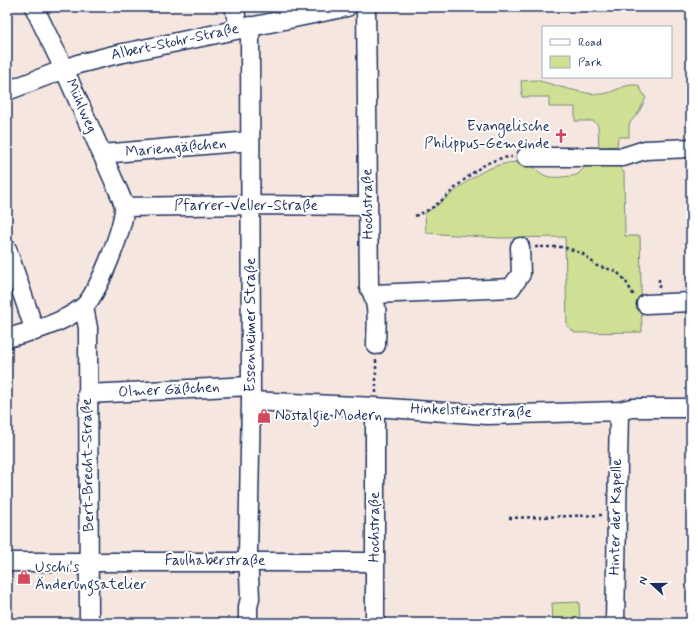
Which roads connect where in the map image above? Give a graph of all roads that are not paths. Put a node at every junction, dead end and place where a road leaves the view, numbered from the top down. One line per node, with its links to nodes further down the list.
1 (34, 7): 6 (street, Mühlweg)
2 (234, 7): 5 (street, Essenheimer Straße)
3 (347, 7): 5 (street, Albert-Stohr-Straße)
4 (366, 7): 13 (street, Hochstraße)
5 (244, 27): 6 (street, Albert-Stohr-Straße); 8 (street, Essenheimer Straße)
6 (64, 69): 7 (street, Albert-Stohr-Straße); 10 (street, Mühlweg)
7 (7, 91)
8 (250, 142): 10 (street, Mariengäßchen); 12 (street, Essenheimer Straße)
9 (691, 148): 11 (street)
10 (102, 154): 14 (street, Mühlweg)
11 (526, 157)
12 (251, 205): 13 (street, Pfarrer-Veller-Straße); 14 (street, Pfarrer-Veller-Straße); 25 (street, Essenheimer Straße)
13 (368, 206): 17 (street, Hochstraße)
14 (124, 207): 20 (street)
15 (520, 247): 17 (street)
16 (7, 249): 21 (street)
17 (374, 294): 23 (street, Hochstraße)
18 (691, 302): 19 (street)
19 (646, 304)
20 (84, 307): 21 (street); 24 (street, Bert-Brecht-Straße)
21 (35, 331): 22 (street)
22 (7, 338)
23 (376, 345)
24 (87, 394): 25 (street, Olmer Gäßchen); 29 (street, Bert-Brecht-Straße)
25 (251, 394): 26 (street, Hinkelsteinerstraße); 30 (street, Essenheimer Straße)
26 (376, 402): 28 (street, Hinkelsteinerstraße); 32 (street, Hochstraße)
27 (691, 408): 28 (street, Hinkelsteinerstraße)
28 (619, 411): 36 (street, Hinter der Kapelle)
29 (89, 561): 30 (street, Faulhaberstraße); 31 (street, Faulhaberstraße); 33 (street, Bert-Brecht-Straße)
30 (249, 561): 32 (street, Faulhaberstraße); 34 (street, Essenheimer Straße)
31 (7, 562)
32 (375, 562): 35 (street, Hochstraße)
33 (89, 623)
34 (248, 623)
35 (375, 623)
36 (615, 623)

